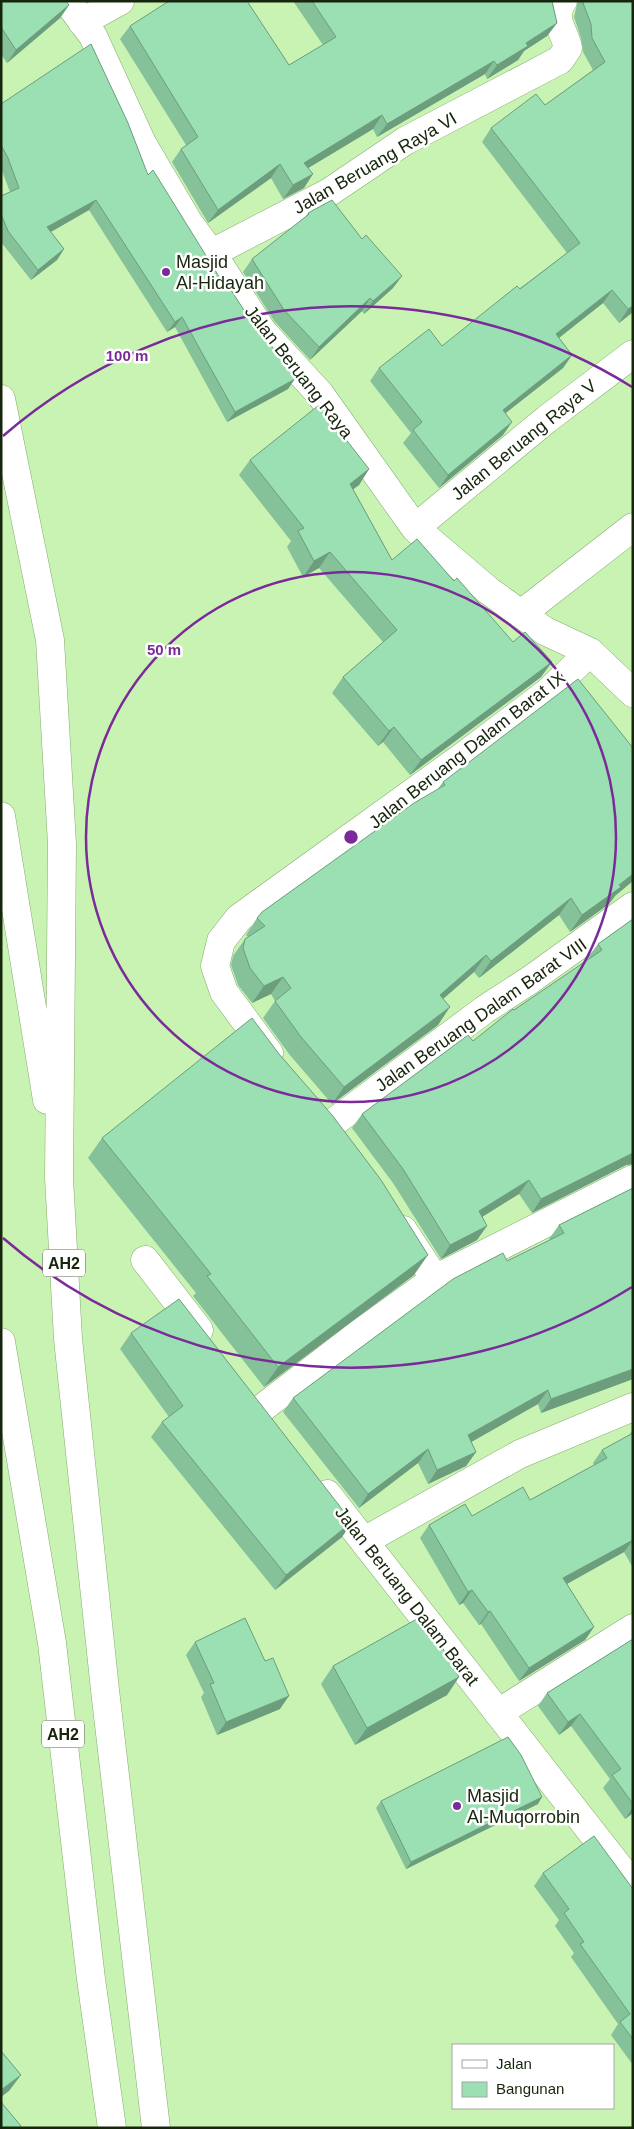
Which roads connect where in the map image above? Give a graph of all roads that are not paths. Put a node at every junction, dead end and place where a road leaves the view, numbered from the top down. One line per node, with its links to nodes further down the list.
1 (120, 1): 3 (main road)
2 (562, 1): 4 (main road, Jalan Beruang Raya VI)
3 (75, 12): 4 (main road, Jalan Beruang Raya)
4 (212, 253): 8 (main road, Jalan Beruang Raya)
5 (633, 354): 8 (main road, Jalan Beruang Raya V)
6 (1, 399): 18 (main road, AH2)
7 (633, 527): 9 (main road)
8 (416, 528): 9 (main road, Jalan Beruang Raya)
9 (521, 614): 10 (main road, Jalan Beruang Raya)
10 (590, 652): 11 (main road, Jalan Beruang Raya); 14 (main road, Jalan Beruang Dalam Barat IX)
11 (633, 693)
12 (1, 816): 18 (main road, AH2)
13 (633, 906): 16 (main road, Jalan Beruang Dalam Barat VIII)
14 (283, 1071)
15 (312, 1105): 16 (main road)
16 (330, 1126): 17 (main road)
17 (347, 1148)
18 (59, 1178): 33 (main road, AH2)
19 (633, 1179): 22 (main road)
20 (391, 1211): 22 (main road)
21 (145, 1260): 24 (main road)
22 (435, 1279): 25 (main road)
23 (1, 1342): 32 (main road, AH2)
24 (212, 1346)
25 (243, 1386)
26 (633, 1407): 28 (main road)
27 (310, 1471): 28 (main road, Jalan Beruang Dalam Barat)
28 (364, 1541): 30 (main road, Jalan Beruang Dalam Barat)
29 (633, 1628): 30 (main road)
30 (498, 1713): 31 (main road, Jalan Beruang Dalam Barat)
31 (633, 1885)
32 (112, 2128)
33 (156, 2128)

